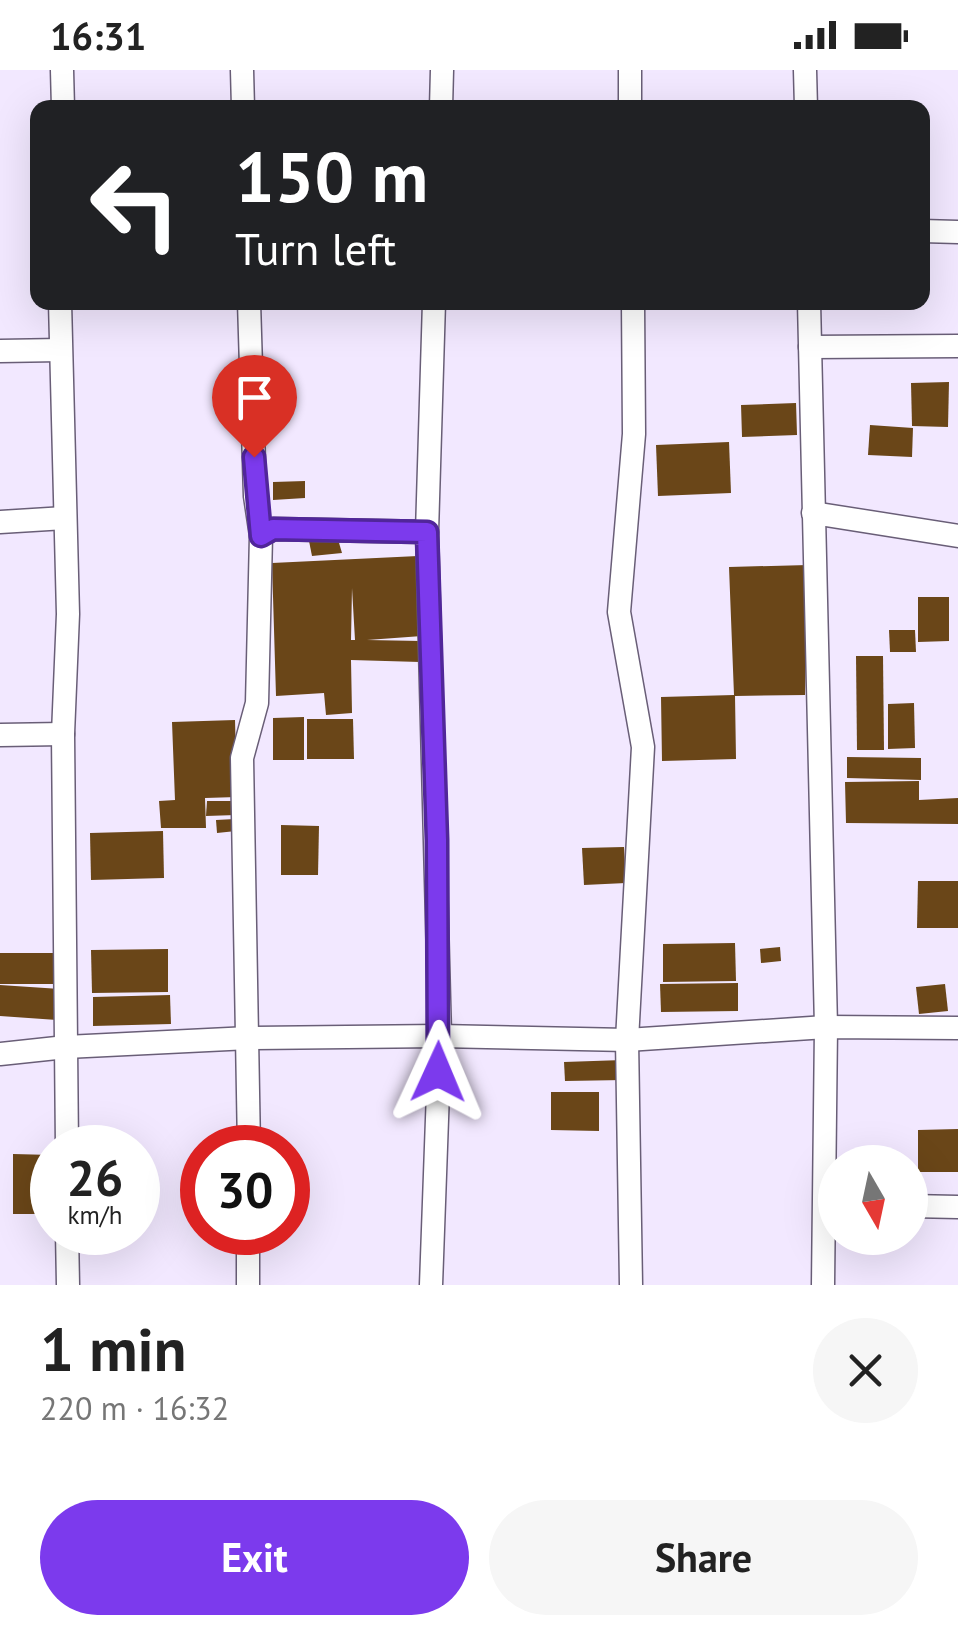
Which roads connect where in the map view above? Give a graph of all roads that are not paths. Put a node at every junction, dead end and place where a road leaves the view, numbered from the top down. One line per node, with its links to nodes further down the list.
1 (62, 70): 6 (street)
2 (242, 70): 7 (street)
3 (442, 70): 8 (street)
4 (630, 70): 9 (street)
5 (805, 70): 10 (street)
6 (63, 100)
7 (243, 100)
8 (440, 100)
9 (630, 100)
10 (806, 100)
11 (930, 231): 12 (street)
12 (958, 232)
13 (60, 310): 20 (street)
14 (249, 310): 26 (street)
15 (434, 310): 25 (street)
16 (633, 310): 34 (street)
17 (809, 310): 19 (street)
18 (958, 346): 19 (street)
19 (810, 347): 22 (street)
20 (60, 350): 21 (street); 23 (street)
21 (0, 351)
22 (813, 512): 27 (street); 30 (street)
23 (65, 518): 24 (street); 28 (street)
24 (0, 522)
25 (427, 532): 26 (street); 32 (street)
26 (261, 536): 33 (street)
27 (958, 536)
28 (63, 734): 29 (street); 35 (street)
29 (0, 735)
30 (826, 1027): 31 (street); 34 (street); 39 (street)
31 (958, 1028)
32 (440, 1036): 33 (street); 34 (street); 47 (street)
33 (249, 1038): 35 (street); 38 (street)
34 (627, 1040): 48 (street)
35 (66, 1047): 36 (street); 37 (street)
36 (0, 1054)
37 (67, 1125)
38 (249, 1125)
39 (828, 1145)
40 (928, 1206): 41 (street)
41 (958, 1207)
42 (68, 1255): 45 (street)
43 (248, 1255): 46 (street)
44 (825, 1255): 49 (street)
45 (68, 1285)
46 (248, 1285)
47 (430, 1285)
48 (630, 1285)
49 (823, 1285)

